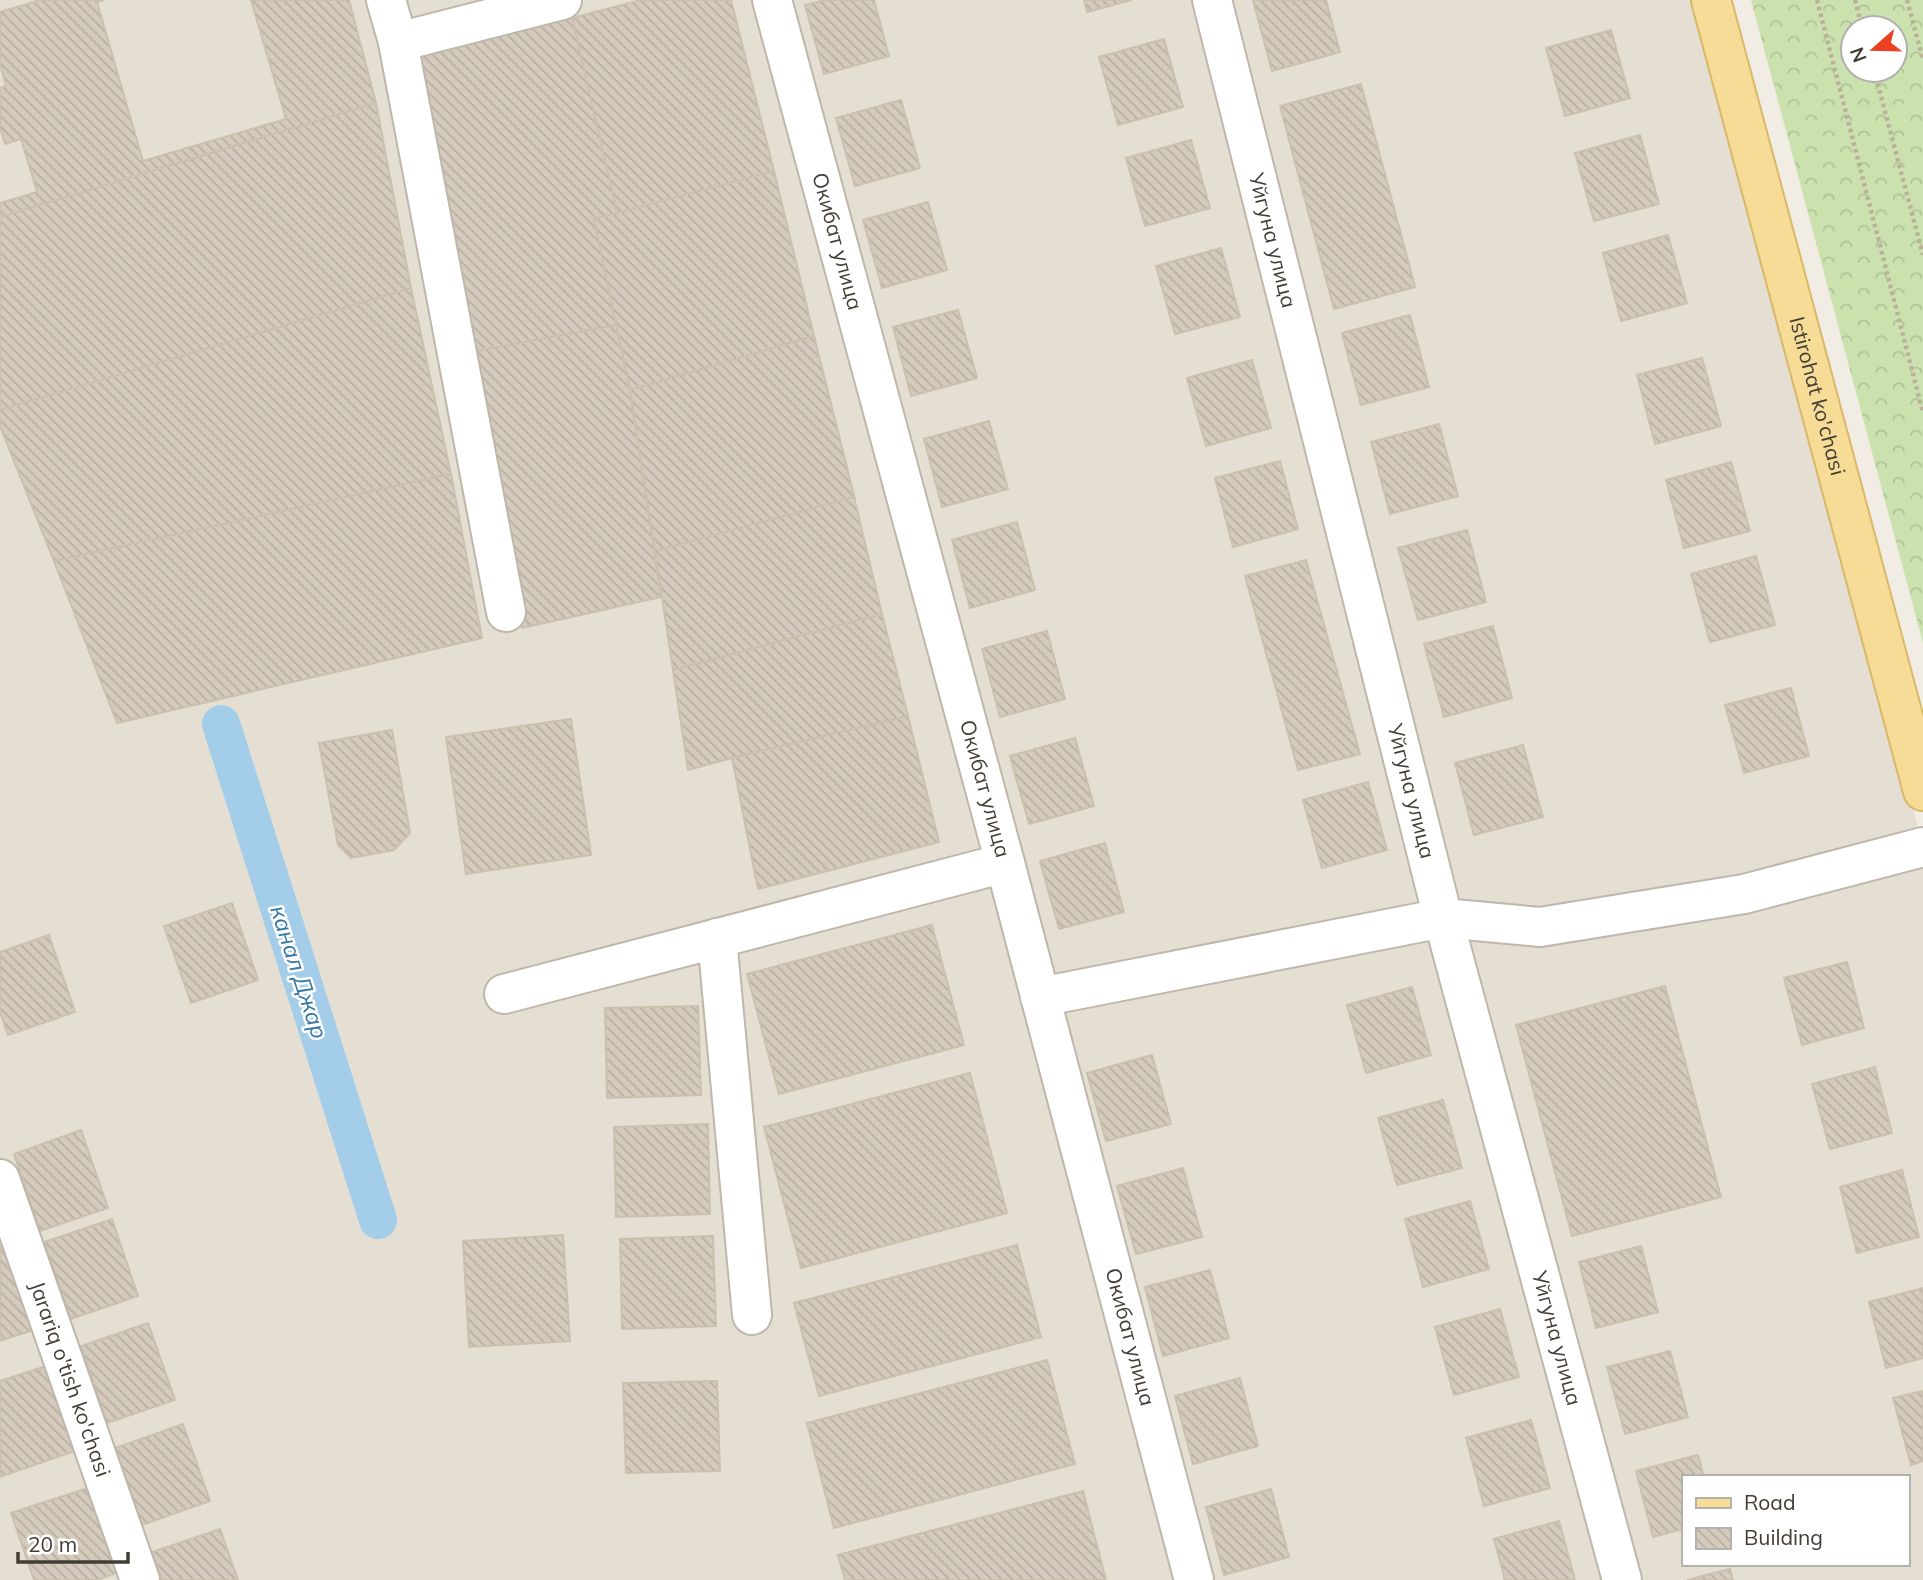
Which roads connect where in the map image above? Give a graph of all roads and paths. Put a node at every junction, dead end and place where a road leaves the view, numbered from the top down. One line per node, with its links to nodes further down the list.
1 (386, 0): 8 (street)
2 (562, 0): 8 (street)
3 (772, 0): 16 (street, Окибат улица)
4 (1212, 0): 17 (street, Уйгуна улица)
5 (1711, 0): 14 (main road, Istirohat ko'chasi)
6 (1817, 0): 12 (path)
7 (1907, 0): 9 (path)
8 (398, 42): 13 (street)
9 (1923, 60)
10 (1878, 84): 11 (path)
11 (1923, 255)
12 (1923, 414)
13 (506, 612)
14 (1923, 791)
15 (1923, 847): 17 (street)
16 (1004, 863): 18 (street); 20 (street, Окибат улица)
17 (1443, 918): 20 (street); 25 (street, Уйгуна улица)
18 (717, 939): 19 (street); 22 (street)
19 (504, 994)
20 (1040, 997): 24 (street, Окибат улица)
21 (0, 1180): 23 (street, Jarariq o'tish ko'chasi)
22 (752, 1315)
23 (140, 1580)
24 (1194, 1580)
25 (1622, 1580)

